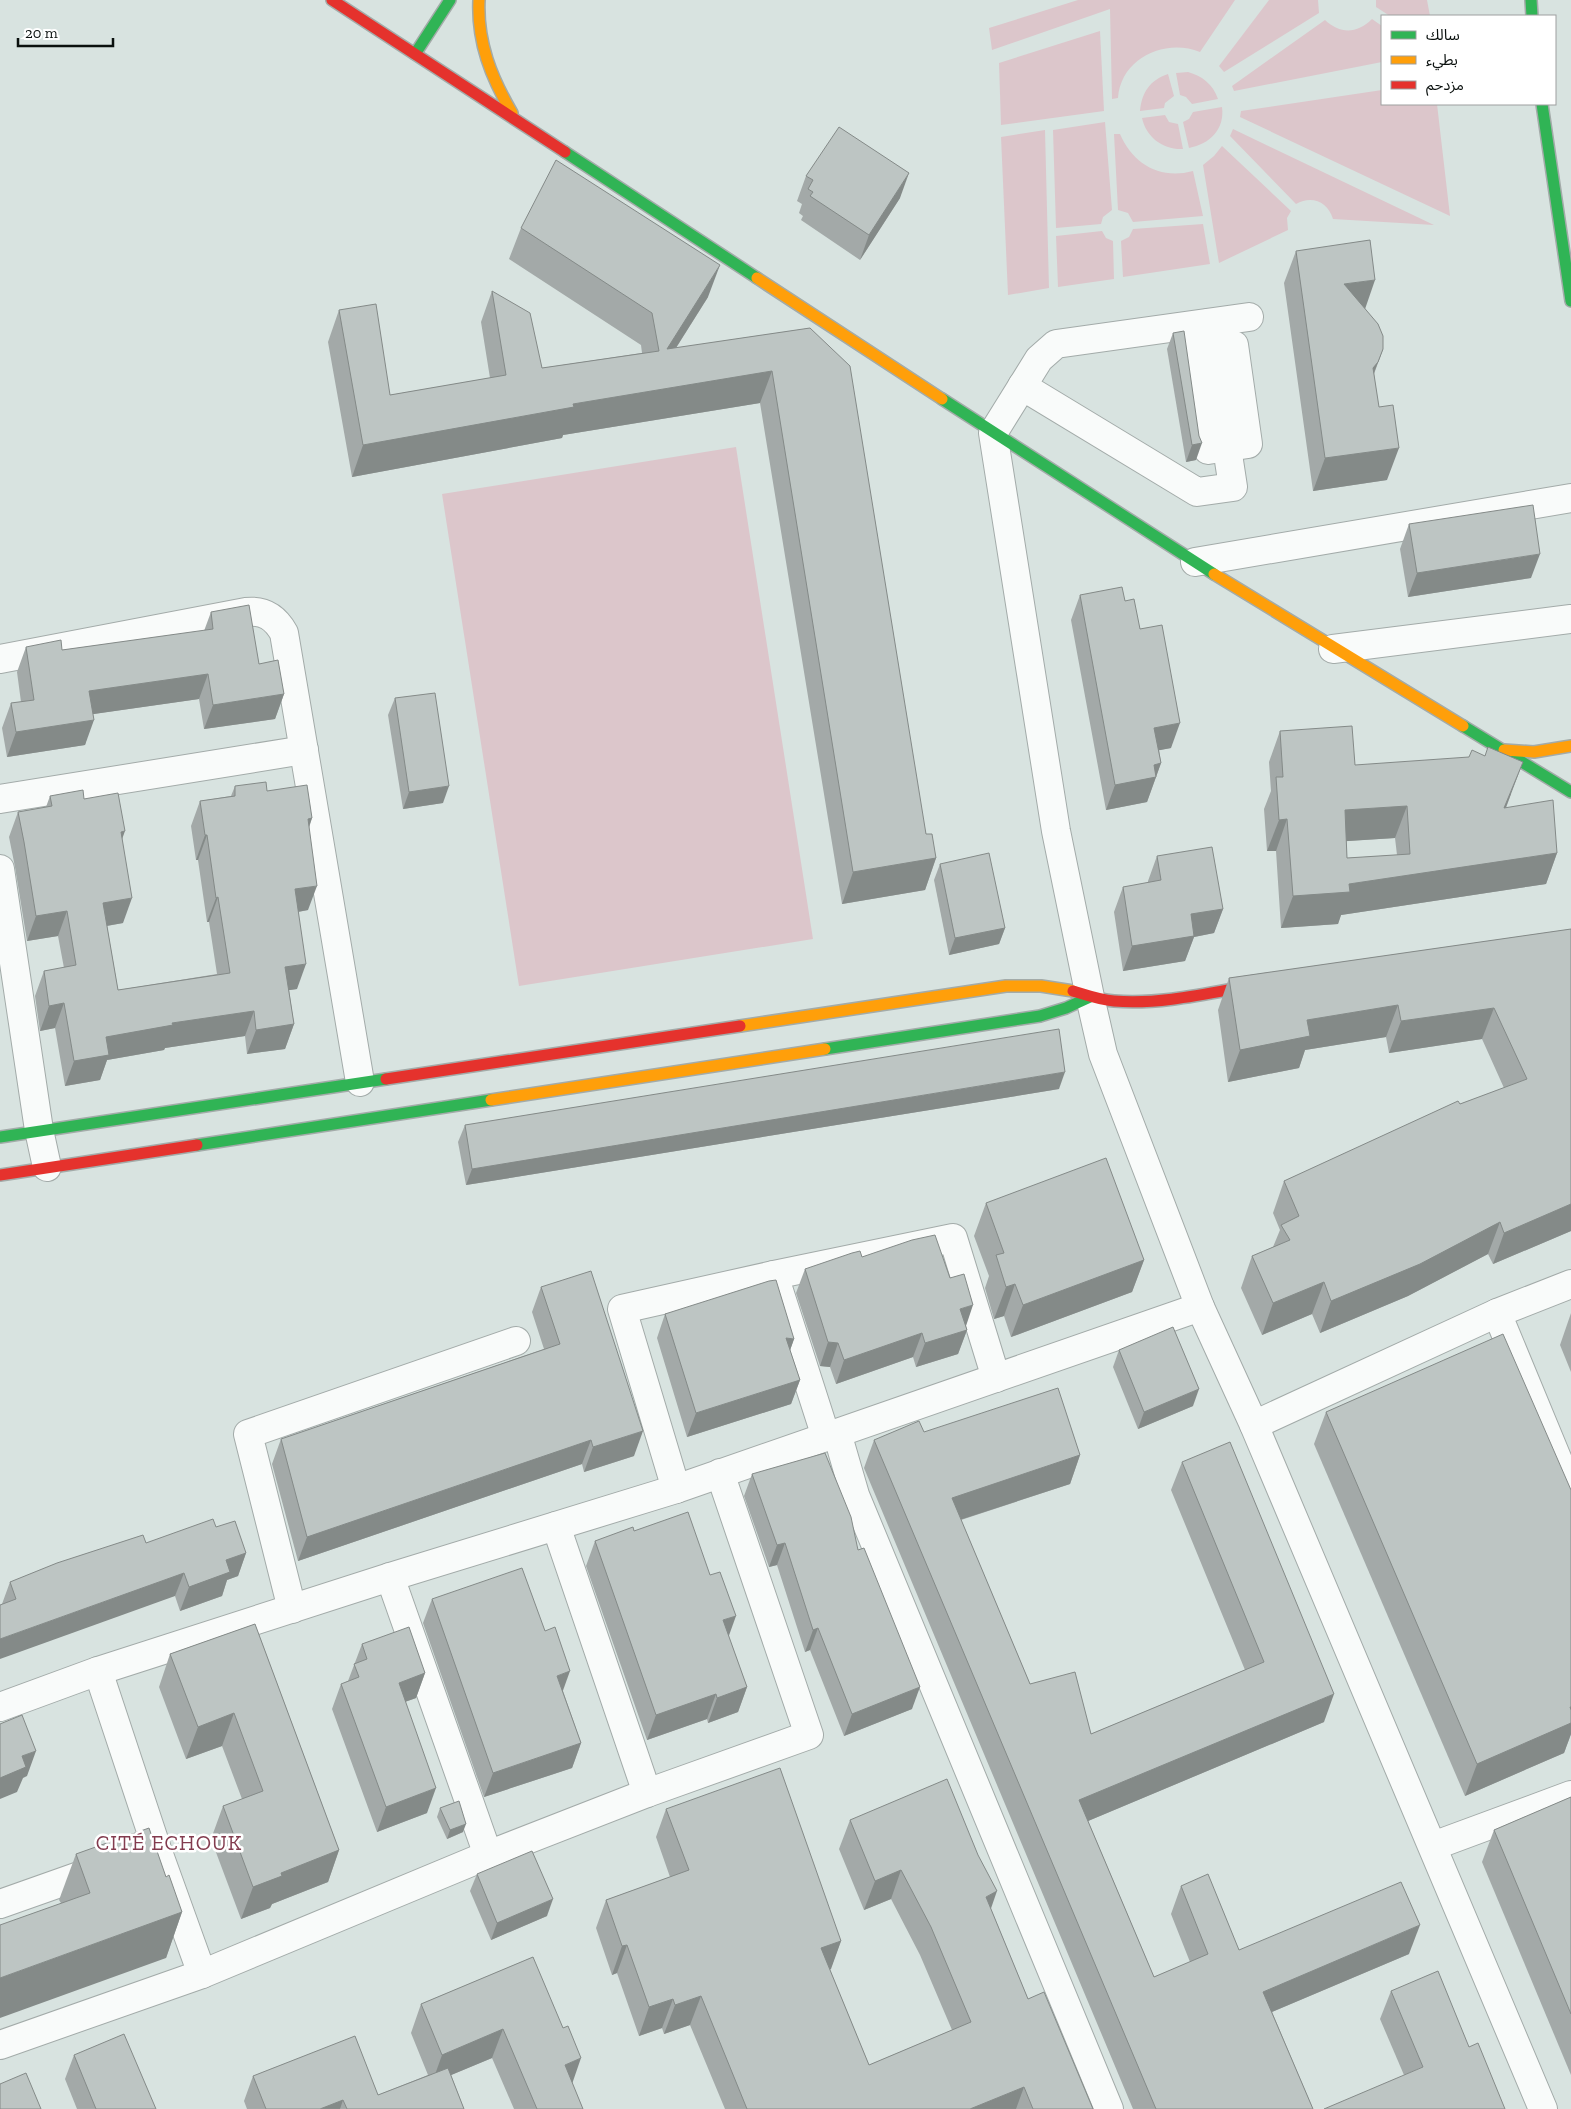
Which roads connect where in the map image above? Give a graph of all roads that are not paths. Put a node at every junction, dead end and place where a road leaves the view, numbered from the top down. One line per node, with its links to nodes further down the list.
1 (332, 0): 6 (main road)
2 (450, 0): 6 (main road)
3 (479, 0): 8 (main road)
4 (1531, 0): 5 (main road)
5 (1532, 15)
6 (415, 54): 8 (main road)
7 (1542, 105): 9 (main road)
8 (516, 119): 14 (main road)
9 (1567, 243): 10 (main road)
10 (1571, 300)
11 (1249, 317): 12 (street)
12 (1210, 336): 13 (street); 15 (street); 15 (street)
13 (1022, 386): 14 (street); 15 (street)
14 (993, 433): 17 (main road); 28 (street)
15 (1227, 447)
16 (1571, 498): 17 (street)
17 (1195, 562): 19 (main road)
18 (1571, 620): 19 (street)
19 (1333, 649): 23 (main road)
20 (0, 659): 22 (street)
21 (1571, 746): 23 (main road)
22 (304, 750): 25 (street); 29 (street)
23 (1502, 750): 24 (main road)
24 (1571, 792)
25 (0, 799)
26 (0, 869): 30 (street)
27 (1272, 982): 28 (main road)
28 (1090, 997): 29 (main road); 32 (main road); 36 (street)
29 (360, 1082): 30 (main road)
30 (39, 1130): 31 (main road); 32 (street)
31 (0, 1137)
32 (47, 1167): 33 (main road)
33 (0, 1175)
34 (774, 1274): 39 (street); 41 (street); 43 (street)
35 (1571, 1284): 37 (street)
36 (1200, 1307): 39 (street); 40 (street)
37 (1497, 1313): 40 (street); 44 (street)
38 (516, 1341): 47 (street)
39 (996, 1378): 41 (street)
40 (1254, 1425): 52 (street)
41 (831, 1435): 42 (street); 58 (street)
42 (720, 1473): 43 (street); 50 (street)
43 (676, 1489): 45 (street)
44 (1571, 1492)
45 (556, 1526): 46 (street); 50 (street)
46 (390, 1577): 47 (street); 54 (street)
47 (292, 1609): 48 (street)
48 (98, 1671): 49 (street); 53 (street)
49 (0, 1707)
50 (647, 1793): 54 (street)
51 (1571, 1795): 52 (street)
52 (1433, 1846): 59 (street)
53 (157, 1849): 55 (street); 56 (street)
54 (488, 1855): 56 (street)
55 (0, 1904)
56 (202, 1974): 57 (street)
57 (0, 2045)
58 (1109, 2109)
59 (1543, 2109)

